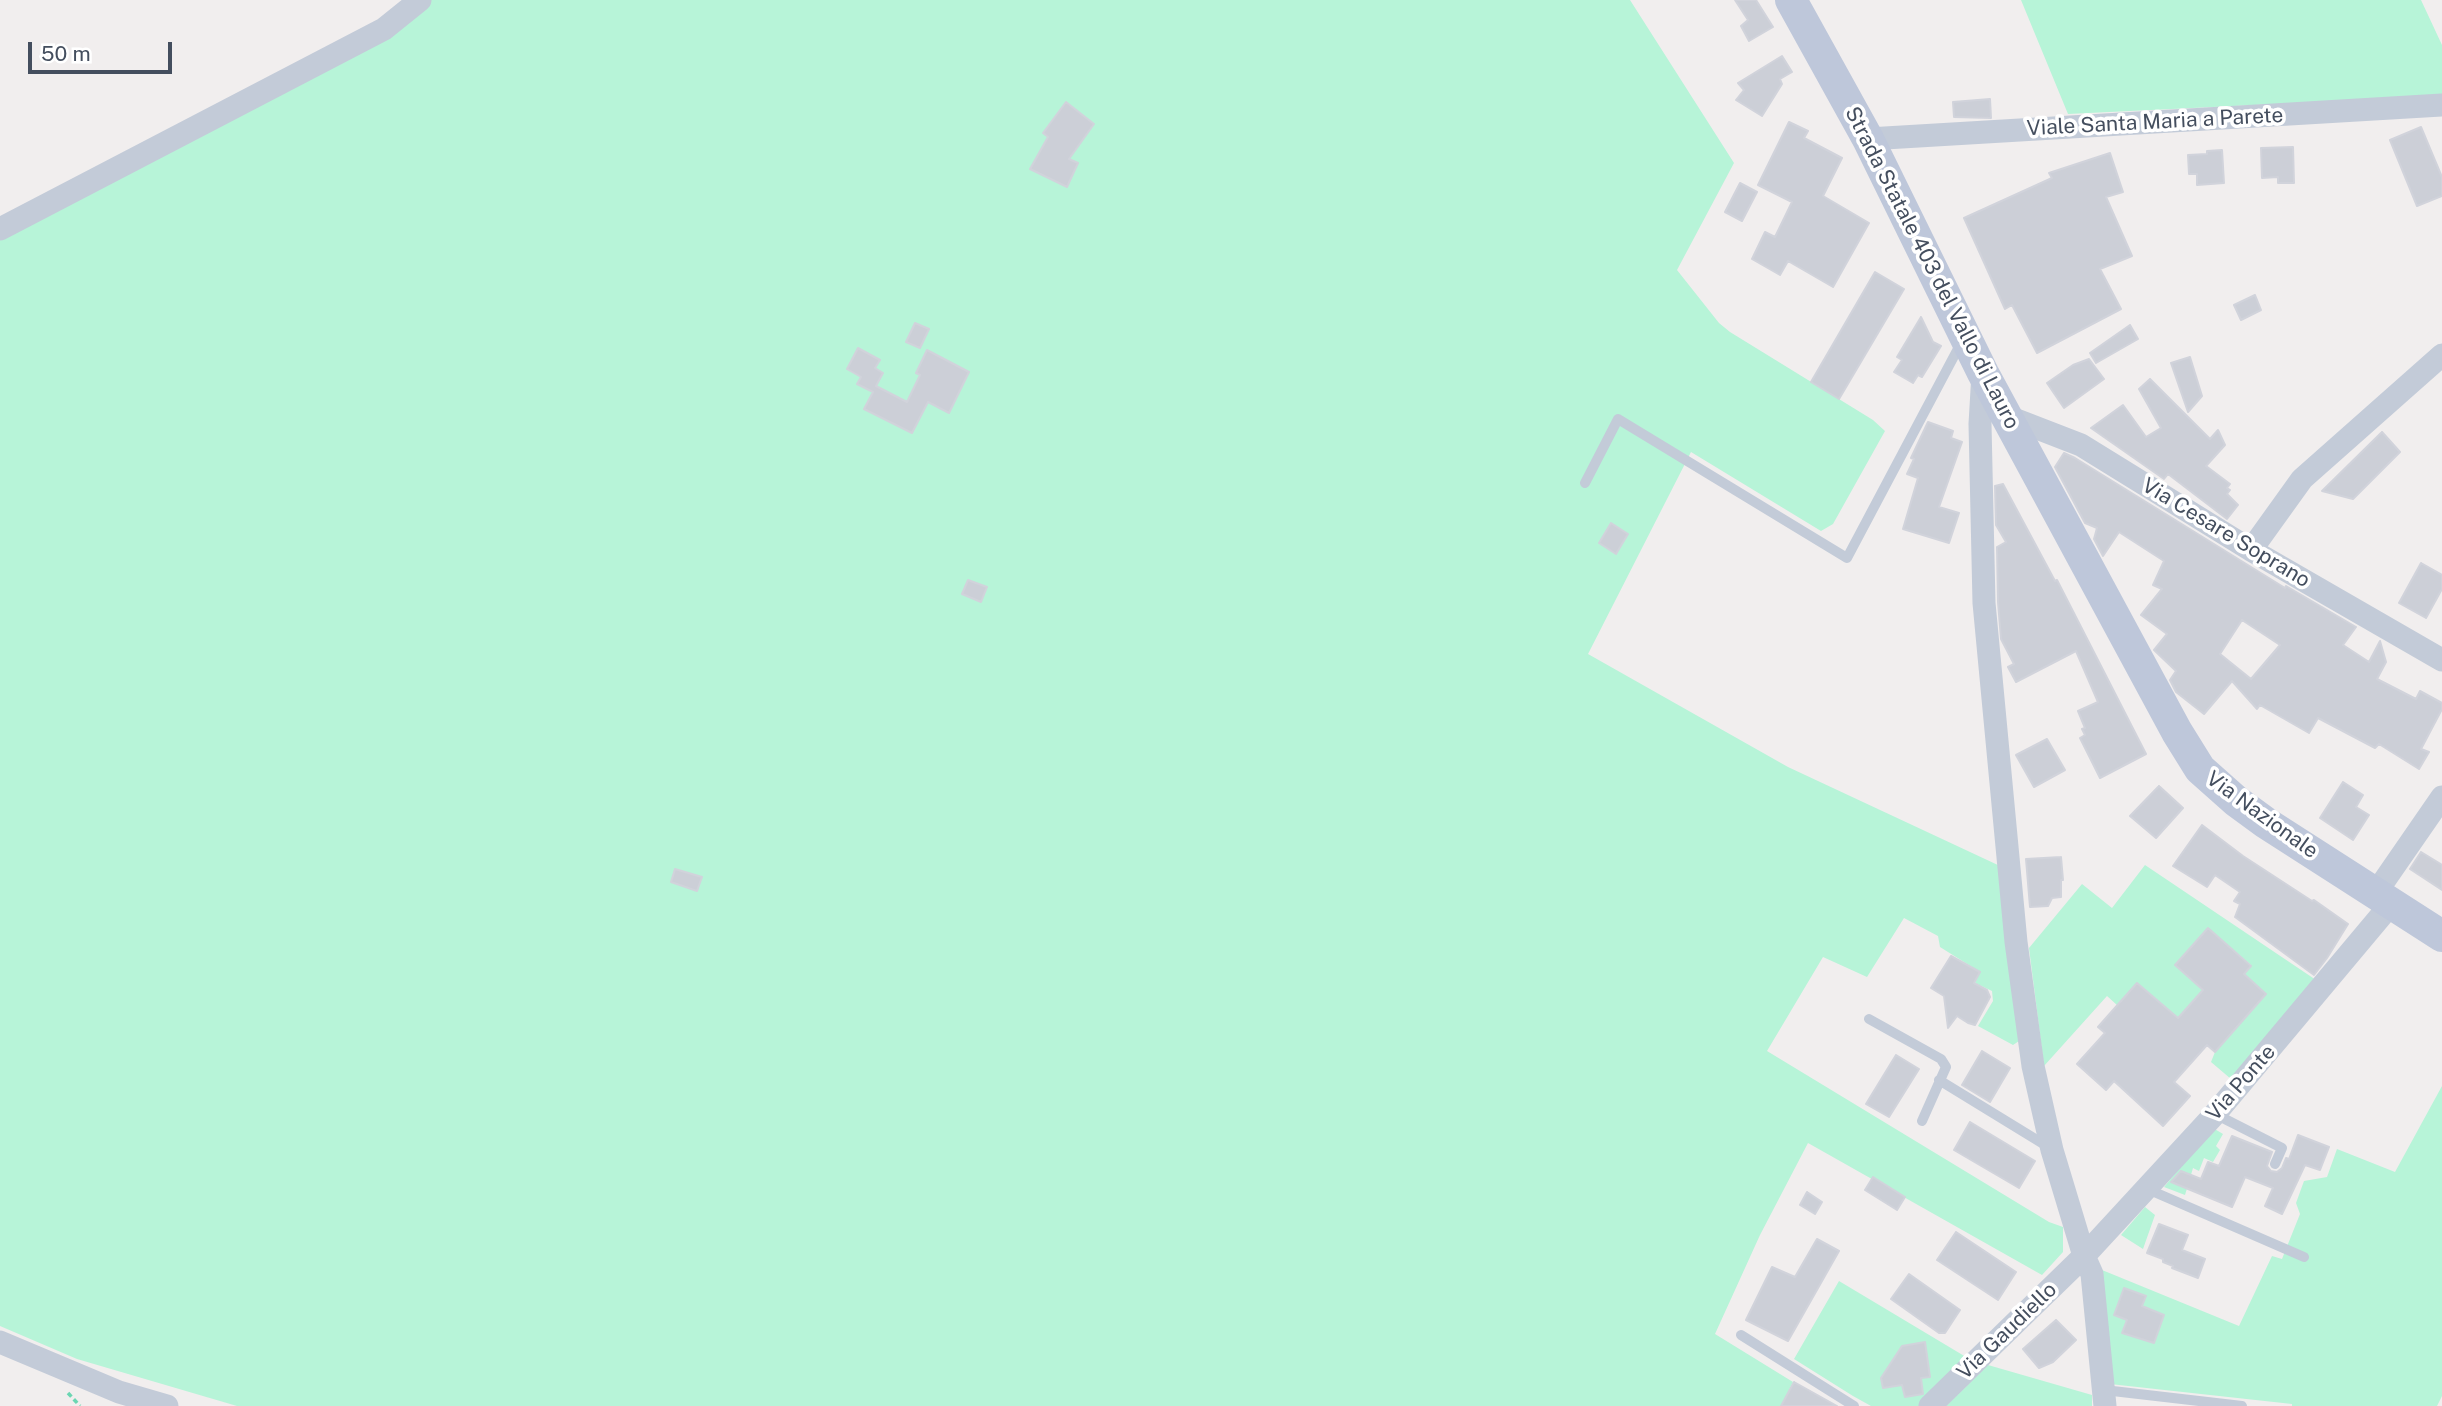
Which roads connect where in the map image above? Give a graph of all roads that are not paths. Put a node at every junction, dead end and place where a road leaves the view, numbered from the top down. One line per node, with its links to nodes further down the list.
1 (419, 0): 5 (street)
2 (1791, 0): 4 (main road, Strada Statale 403 del Vallo di Lauro)
3 (2442, 105): 4 (street, Viale Santa Maria a Parete)
4 (1868, 139): 6 (main road, Strada Statale 403 del Vallo di Lauro)
5 (0, 229)
6 (1964, 337): 8 (main road, Strada Statale 403 del Vallo di Lauro); 10 (lane)
7 (2442, 355): 12 (street)
8 (1983, 373): 9 (main road, Strada Statale 403 del Vallo di Lauro); 21 (street)
9 (2006, 416): 11 (main road, Strada Statale 403 del Vallo di Lauro); 12 (street, Via Cesare Soprano)
10 (1585, 483)
11 (2070, 537): 15 (main road, Via Nazionale)
12 (2251, 551): 13 (street, Via Cesare Soprano)
13 (2442, 660)
14 (2442, 797): 15 (street, Via Ponte)
15 (2383, 899): 16 (main road, Via Nazionale); 19 (street, Via Ponte)
16 (2442, 936)
17 (1869, 1019): 18 (lane)
18 (1939, 1080): 20 (lane); 21 (lane)
19 (2215, 1114): 22 (lane); 23 (street, Via Ponte)
20 (1922, 1121)
21 (2052, 1150): 24 (street)
22 (2275, 1164)
23 (2145, 1188): 24 (street, Via Ponte); 25 (lane)
24 (2084, 1256): 28 (street); 32 (street, Via Gaudiello)
25 (2304, 1257)
26 (1741, 1335): 31 (lane)
27 (0, 1342): 30 (street)
28 (2104, 1398): 29 (lane)
29 (2146, 1401): 33 (lane)
30 (167, 1406)
31 (1854, 1406)
32 (1930, 1406)
33 (2242, 1406)

